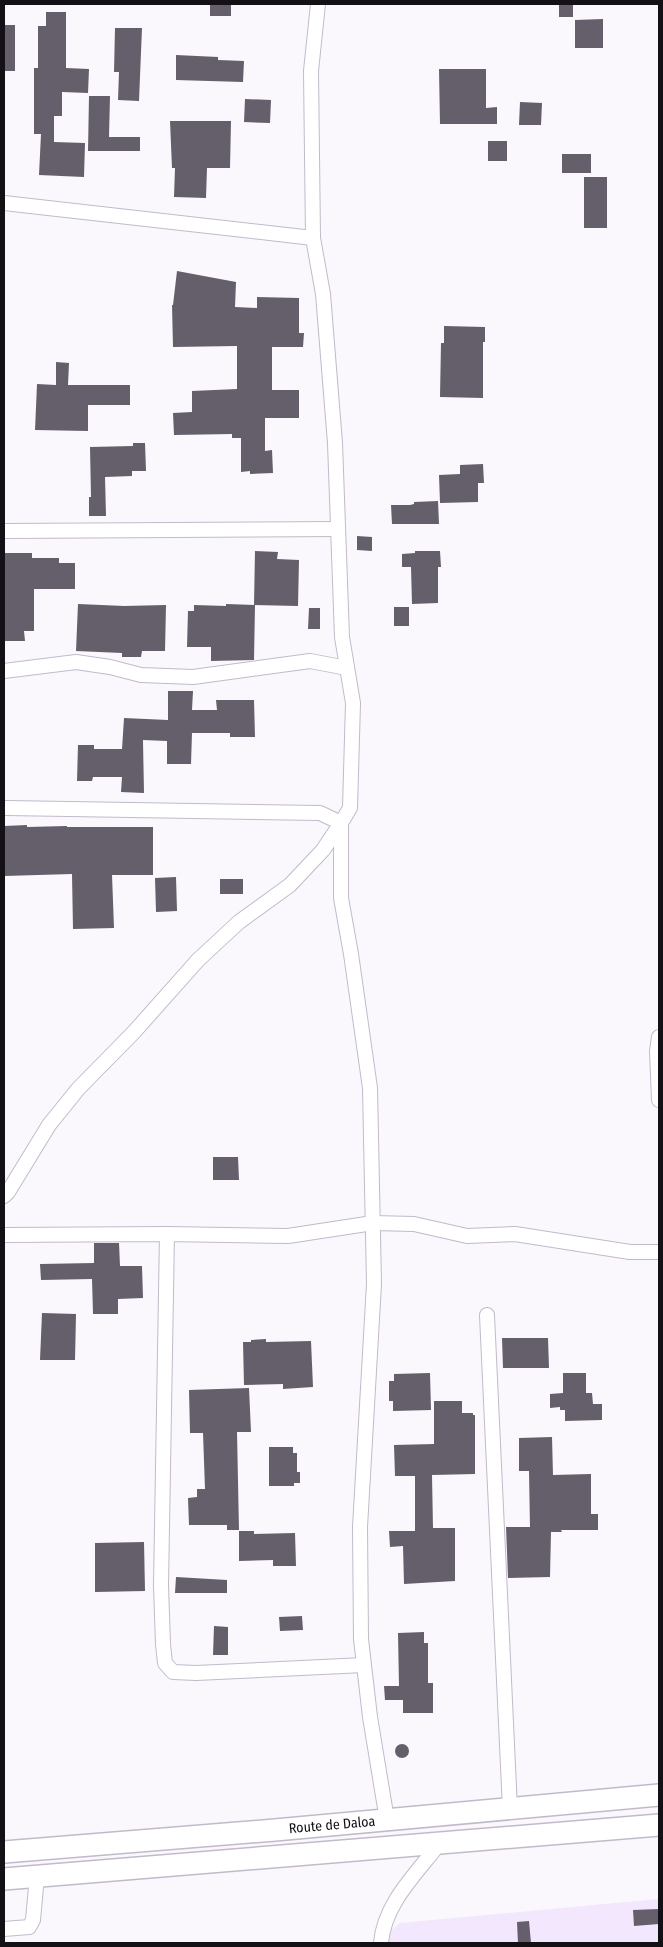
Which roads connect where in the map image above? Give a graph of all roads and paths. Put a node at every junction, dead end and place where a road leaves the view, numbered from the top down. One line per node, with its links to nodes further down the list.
1 (318, 4): 3 (street)
2 (4, 203): 3 (street)
3 (313, 238): 4 (street)
4 (338, 529): 5 (street); 6 (street)
5 (4, 531)
6 (347, 668): 7 (street); 9 (street)
7 (4, 671)
8 (6, 808): 9 (street)
9 (341, 823): 12 (street); 13 (street)
10 (659, 1037): 11 (street)
11 (659, 1100)
12 (4, 1196)
13 (373, 1223): 15 (street); 16 (street); 18 (street)
14 (4, 1234): 15 (street)
15 (167, 1234): 18 (street)
16 (659, 1252)
17 (487, 1315): 20 (street)
18 (364, 1665): 21 (street)
19 (659, 1795): 20 (highway, Route de Daloa)
20 (510, 1809): 21 (highway, Route de Daloa)
21 (387, 1820): 24 (highway, Route de Daloa)
22 (659, 1825): 23 (highway, Route de Daloa)
23 (439, 1844): 25 (highway, Route de Daloa); 28 (street)
24 (4, 1852)
25 (38, 1876): 26 (highway, Route de Daloa); 27 (street)
26 (4, 1878)
27 (4, 1929)
28 (381, 1943)

